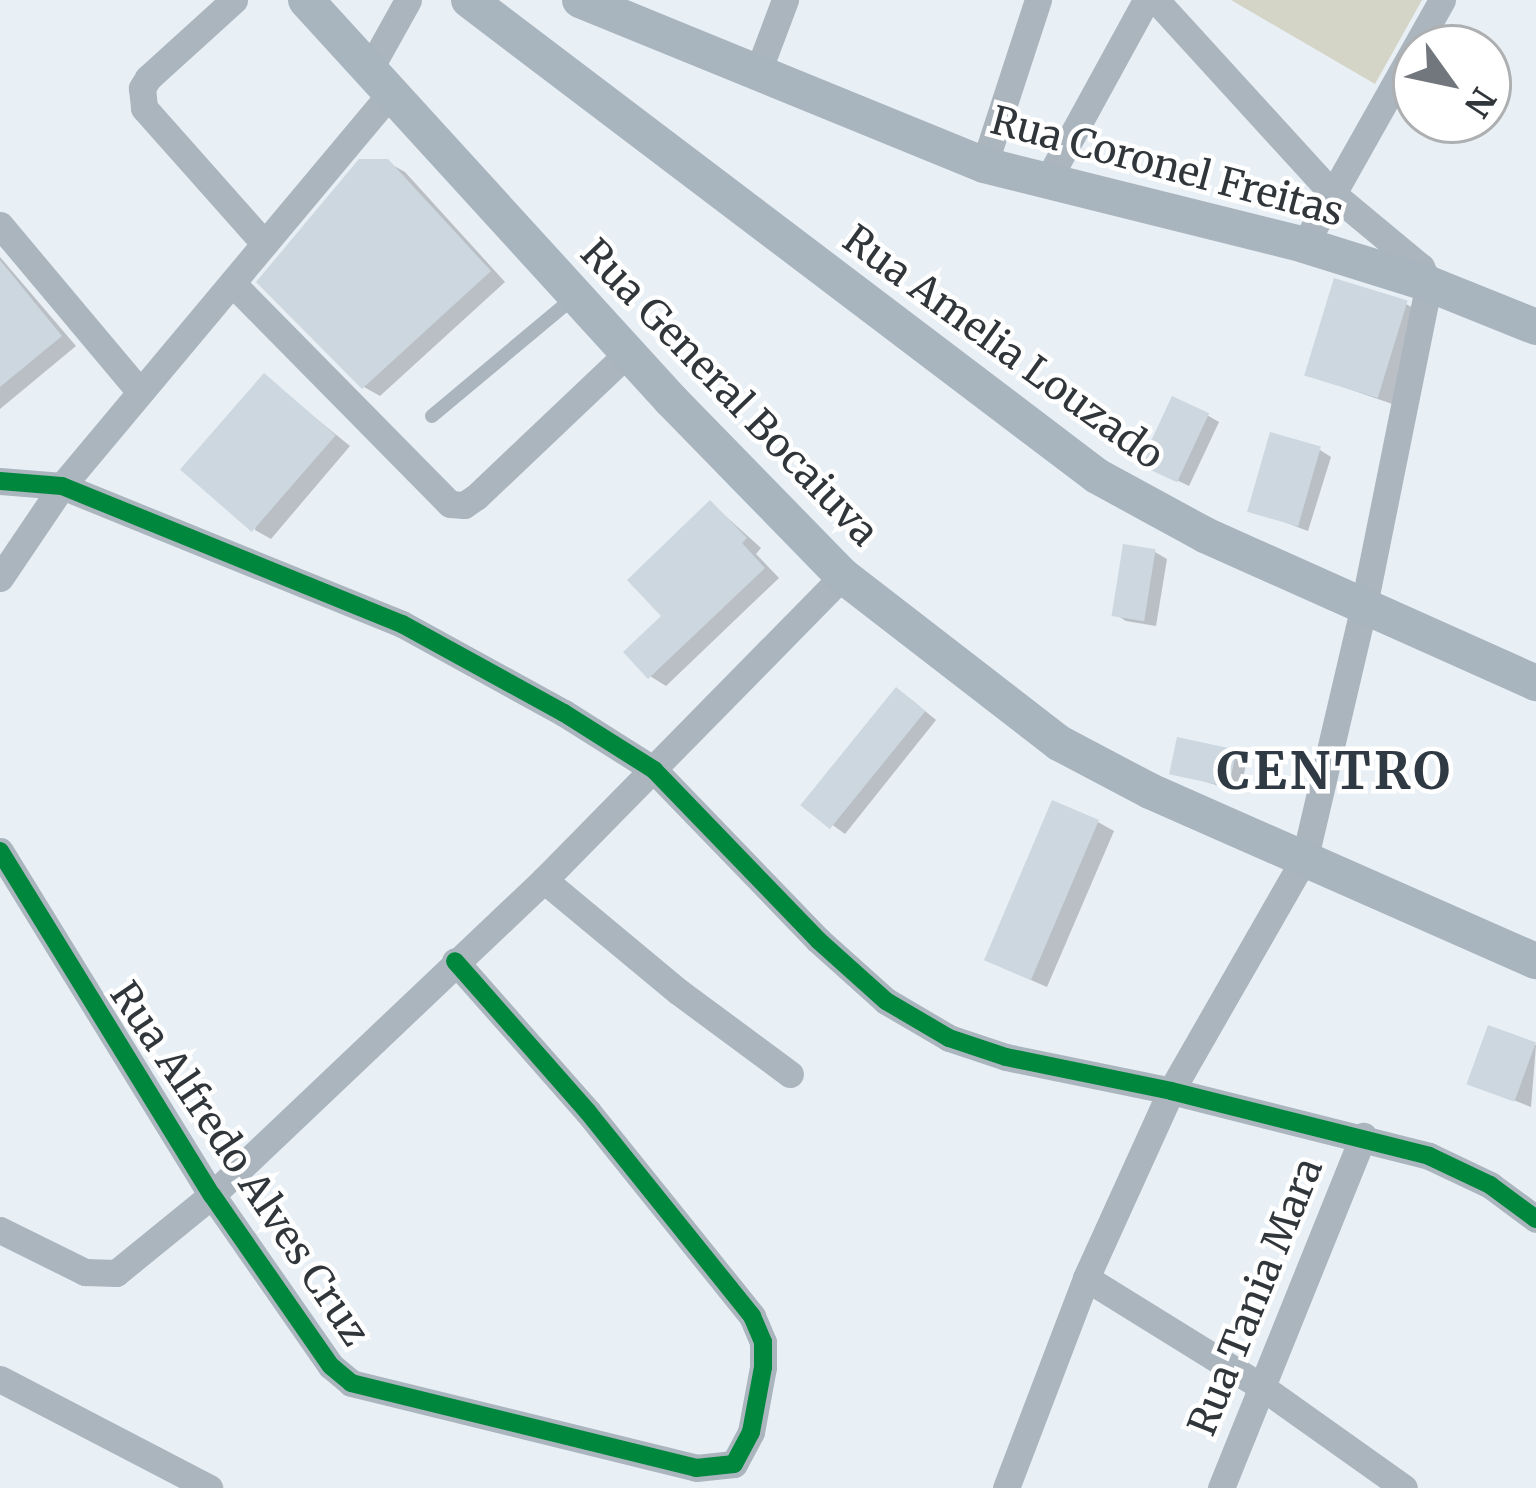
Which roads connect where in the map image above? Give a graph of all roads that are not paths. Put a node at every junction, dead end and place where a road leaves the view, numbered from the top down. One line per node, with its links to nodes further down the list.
1 (234, 0): 17 (street)
2 (306, 0): 12 (main road, Rua General Bocaiuva)
3 (408, 0): 12 (street)
4 (469, 0): 30 (main road, Rua Amelia Louzado)
5 (580, 0): 11 (main road, Rua Coronel Freitas)
6 (785, 0): 11 (street)
7 (1037, 0): 13 (street)
8 (1146, 0): 14 (street)
9 (1156, 0): 15 (street)
10 (1442, 0): 15 (street)
11 (759, 70): 13 (main road, Rua Coronel Freitas)
12 (378, 84): 17 (street); 21 (main road, Rua General Bocaiuva)
13 (983, 165): 14 (main road, Rua Coronel Freitas)
14 (1046, 183): 18 (main road, Rua Coronel Freitas)
15 (1331, 193): 18 (street); 20 (street)
16 (0, 227): 24 (street)
17 (264, 243): 19 (street)
18 (1304, 245): 20 (main road, Rua Coronel Freitas)
19 (232, 283): 23 (street); 24 (street)
20 (1429, 284): 22 (main road, Rua Coronel Freitas); 30 (street)
21 (576, 296): 23 (main road, Rua General Bocaiuva); 25 (lane)
22 (1536, 327)
23 (629, 352): 28 (main road, Rua General Bocaiuva)
24 (140, 392): 27 (street)
25 (432, 416)
26 (0, 482): 27 (street)
27 (62, 486): 29 (street); 32 (street)
28 (843, 576): 32 (street); 34 (main road, Rua General Bocaiuva)
29 (0, 578)
30 (1364, 605): 31 (main road, Rua Amelia Louzado); 34 (street)
31 (1536, 683)
32 (654, 770): 35 (street); 39 (street)
33 (0, 851): 41 (street, Rua Alfredo Alves Cruz)
34 (1305, 857): 37 (main road, Rua General Bocaiuva); 39 (street)
35 (544, 880): 36 (street); 38 (street)
36 (455, 961): 41 (street); 41 (street, Rua Alfredo Alves Cruz)
37 (1536, 962)
38 (790, 1074)
39 (1171, 1091): 40 (street); 44 (street)
40 (1363, 1136): 42 (street); 46 (street, Rua Tania Mara)
41 (212, 1195): 43 (street)
42 (1536, 1219)
43 (0, 1230)
44 (1086, 1278): 46 (street); 48 (street)
45 (0, 1379): 47 (street)
46 (1262, 1387): 49 (street, Rua Tania Mara); 50 (street)
47 (209, 1488)
48 (1006, 1488)
49 (1221, 1488)
50 (1404, 1488)

